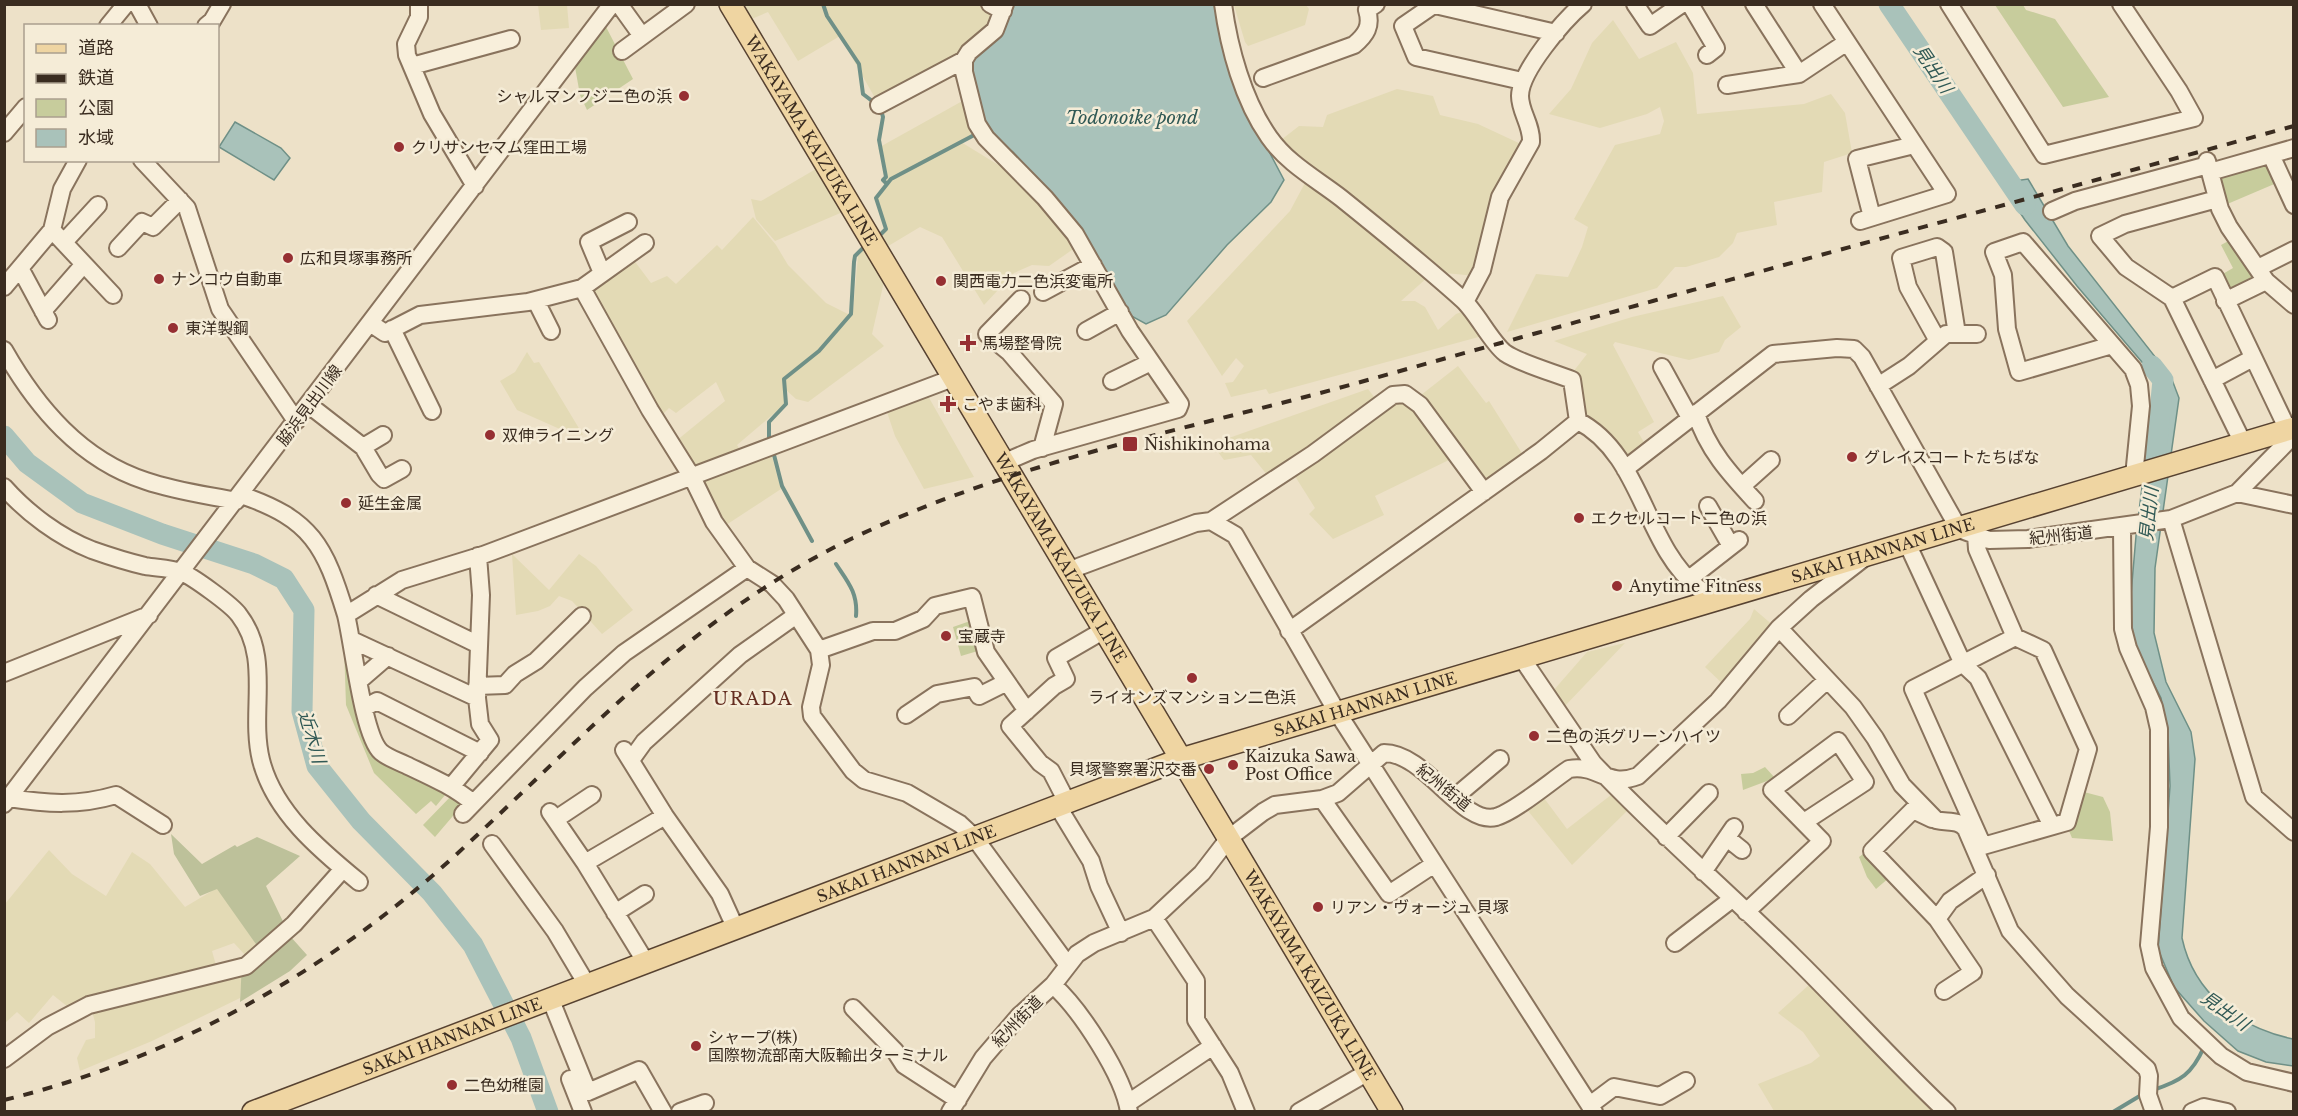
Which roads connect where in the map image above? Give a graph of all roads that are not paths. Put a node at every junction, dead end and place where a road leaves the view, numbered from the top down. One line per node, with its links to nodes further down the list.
1 (126, 4): 21 (street)
2 (137, 4): 22 (street)
3 (222, 4): 23 (street)
4 (419, 4): 31 (street)
5 (612, 4): 45 (street, 脇浜見出川線)
6 (619, 4): 25 (street)
7 (686, 4): 25 (street)
8 (730, 4): 84 (main road, WAKAYAMA KAIZUKA LINE)
9 (1223, 4): 69 (street)
10 (1583, 4): 24 (street)
11 (1635, 4): 12 (street)
12 (1682, 4)
13 (1689, 4): 29 (street)
14 (1754, 4): 32 (street)
15 (1822, 4): 27 (street)
16 (1948, 4): 17 (street)
17 (2121, 4)
18 (1435, 5): 24 (street); 34 (street)
19 (1371, 6): 33 (street)
20 (999, 7): 30 (street)
21 (110, 24)
22 (148, 24)
23 (209, 24)
24 (1556, 33): 34 (street)
25 (642, 36): 28 (street)
26 (511, 39): 31 (street)
27 (1847, 42): 32 (street); 39 (street)
28 (622, 51)
29 (1707, 55)
30 (964, 60): 36 (street); 57 (street)
31 (412, 66): 45 (street)
32 (1799, 74): 35 (street)
33 (1263, 78)
34 (1522, 81): 69 (street)
35 (1727, 85)
36 (879, 105)
37 (24, 110): 38 (street)
38 (4, 133)
39 (1914, 146): 39 (street)
40 (2294, 148): 41 (street)
41 (2271, 155): 44 (street); 48 (street)
42 (77, 162): 52 (street)
43 (144, 162): 47 (street)
44 (2208, 166): 46 (street); 50 (street)
45 (475, 186): 72 (street, 脇浜見出川線)
46 (2217, 199): 60 (street); 65 (street)
47 (180, 200): 54 (street); 91 (street)
48 (2294, 205)
49 (98, 206): 52 (street)
50 (2052, 211)
51 (628, 222): 59 (street)
52 (58, 236): 56 (street); 58 (street)
53 (645, 243): 59 (street)
54 (118, 248)
55 (2294, 250): 60 (street)
56 (84, 264): 58 (street); 64 (street)
57 (1093, 265): 63 (street); 71 (street)
58 (20, 268): 61 (street)
59 (602, 273): 62 (street)
60 (2262, 274): 68 (street); 70 (street)
61 (4, 287)
62 (582, 288): 67 (street); 103 (street)
63 (1043, 292)
64 (113, 294)
65 (2172, 298): 68 (street); 85 (street)
66 (1021, 299): 97 (street)
67 (536, 301): 73 (street); 74 (street)
68 (2225, 301): 81 (street)
69 (1465, 302): 92 (street)
70 (2294, 306)
71 (1120, 312): 75 (street); 82 (street)
72 (370, 323): 73 (street); 88 (street, 脇浜見出川線)
73 (392, 329): 89 (street)
74 (551, 331)
75 (1086, 331)
76 (1958, 334): 77 (street); 78 (street); 78 (street)
77 (1977, 334)
78 (1938, 341): 87 (street)
79 (2112, 345): 79 (street); 102 (street)
80 (4, 350): 108 (street)
81 (2253, 358): 85 (street); 93 (street)
82 (1151, 362): 86 (street); 97 (street)
83 (1662, 367): 90 (street)
84 (953, 378): 99 (main road, WAKAYAMA KAIZUKA LINE); 103 (street)
85 (2212, 380): 95 (street)
86 (1112, 381)
87 (1878, 386): 90 (street); 115 (street)
88 (309, 405): 91 (street, 脇浜見出川線); 96 (street)
89 (427, 407)
90 (1693, 415): 101 (street); 104 (street)
91 (296, 421): 108 (street, 脇浜見出川線)
92 (1578, 421): 101 (street); 106 (street)
93 (2291, 429): 95 (main road, SAKAI HANNAN LINE); 107 (street)
94 (383, 435): 96 (street)
95 (2243, 443): 102 (main road, SAKAI HANNAN LINE)
96 (363, 447): 100 (street)
97 (1042, 448): 99 (street)
98 (1771, 460): 104 (street)
99 (1005, 462): 120 (main road, WAKAYAMA KAIZUKA LINE)
100 (402, 469)
101 (1625, 469): 122 (street)
102 (2135, 475): 115 (main road, SAKAI HANNAN LINE)
103 (692, 477): 118 (street); 119 (street)
104 (1742, 486): 109 (street)
105 (4, 487): 121 (street)
106 (1484, 492): 113 (street); 131 (street)
107 (2237, 493): 110 (street); 112 (street, 紀州街道)
108 (236, 500): 121 (street, 脇浜見出川線); 126 (street)
109 (1755, 501)
110 (2294, 504)
111 (1708, 506): 122 (street)
112 (2168, 520): 114 (street, 紀州街道); 166 (street)
113 (1211, 521): 120 (street); 131 (street)
114 (2125, 528): 115 (street, 紀州街道); 199 (street)
115 (1967, 532): 116 (main road, SAKAI HANNAN LINE); 132 (street)
116 (1907, 543): 117 (main road, SAKAI HANNAN LINE); 138 (street)
117 (1870, 554): 124 (main road, SAKAI HANNAN LINE); 129 (street, 紀州街道)
118 (477, 556): 123 (street); 134 (street)
119 (747, 568): 128 (street); 154 (street)
120 (1070, 570): 130 (main road, WAKAYAMA KAIZUKA LINE)
121 (182, 572): 125 (street, 脇浜見出川線); 174 (street)
122 (1689, 579): 124 (street)
123 (376, 595): 126 (street); 134 (street)
124 (1724, 598): 137 (main road, SAKAI HANNAN LINE)
125 (150, 615): 139 (street); 159 (street, 脇浜見出川線)
126 (346, 615): 133 (street)
127 (582, 616): 143 (street)
128 (795, 616): 135 (street); 161 (street)
129 (1779, 628): 140 (street); 153 (street, 紀州街道)
130 (1106, 629): 145 (street); 150 (main road, WAKAYAMA KAIZUKA LINE)
131 (1289, 631): 146 (street)
132 (2015, 637): 138 (street); 165 (street)
133 (352, 640): 136 (street); 141 (street)
134 (479, 645): 143 (street)
135 (819, 650): 142 (street); 167 (street)
136 (388, 656): 141 (street); 143 (street)
137 (1521, 657): 146 (main road, SAKAI HANNAN LINE); 153 (street)
138 (1963, 664): 165 (street); 165 (street)
139 (4, 673)
140 (1827, 680): 148 (street); 162 (street)
141 (358, 681): 144 (street)
142 (1007, 682): 145 (street); 147 (street)
143 (477, 692): 149 (street)
144 (363, 708): 149 (street); 154 (street)
145 (1027, 711): 160 (street)
146 (1337, 712): 150 (main road, SAKAI HANNAN LINE); 152 (street)
147 (906, 715)
148 (1788, 716)
149 (480, 753): 154 (street)
150 (1181, 759): 160 (main road, SAKAI HANNAN LINE); 169 (main road, WAKAYAMA KAIZUKA LINE)
151 (1500, 759): 157 (street)
152 (1372, 764): 157 (street, 紀州街道); 158 (street, 紀州街道); 173 (street)
153 (1605, 776): 157 (street, 紀州街道); 168 (street)
154 (451, 787)
155 (1709, 793): 168 (street)
156 (592, 795): 172 (street)
157 (1455, 797)
158 (1322, 800): 169 (street, 紀州街道); 173 (street)
159 (7, 801): 164 (street)
160 (1062, 804): 167 (main road, SAKAI HANNAN LINE); 185 (street)
161 (665, 816): 172 (street); 184 (street)
162 (1936, 820): 176 (street); 183 (street)
163 (1804, 822): 163 (street); 180 (street)
164 (163, 825)
165 (2052, 826)
166 (2294, 832)
167 (974, 837): 184 (main road, SAKAI HANNAN LINE); 188 (street)
168 (1666, 837): 175 (street)
169 (1229, 838): 182 (street, 紀州街道); 197 (main road, WAKAYAMA KAIZUKA LINE)
170 (492, 844): 189 (street)
171 (1742, 850): 175 (street)
172 (585, 863): 181 (street)
173 (1433, 865): 203 (street)
174 (343, 869): 177 (street); 196 (street)
175 (1703, 872): 179 (street)
176 (1987, 875): 183 (street); 212 (street)
177 (359, 882)
178 (645, 894): 181 (street)
179 (1732, 899): 180 (street); 186 (street)
180 (1746, 912): 211 (street)
181 (615, 913): 187 (street)
182 (1154, 918): 185 (street, 紀州街道); 195 (street)
183 (1937, 918): 191 (street)
184 (735, 927): 187 (main road, SAKAI HANNAN LINE)
185 (1121, 933): 188 (street, 紀州街道)
186 (1675, 943)
187 (645, 961): 189 (main road, SAKAI HANNAN LINE)
188 (1067, 964): 190 (street, 紀州街道)
189 (586, 983): 192 (main road, SAKAI HANNAN LINE)
190 (1053, 985): 201 (street, 紀州街道); 202 (street)
191 (1944, 991)
192 (544, 1000): 204 (main road, SAKAI HANNAN LINE); 206 (street)
193 (854, 1008): 201 (street)
194 (548, 1022): 205 (street)
195 (1213, 1046): 202 (street); 208 (street)
196 (4, 1059)
197 (1368, 1072): 209 (street); 210 (main road, WAKAYAMA KAIZUKA LINE)
198 (1686, 1080): 203 (street)
199 (2294, 1083)
200 (705, 1103): 207 (street)
201 (954, 1106)
202 (1129, 1107)
203 (1592, 1108)
204 (253, 1112)
205 (583, 1112)
206 (663, 1112)
207 (680, 1112)
208 (1246, 1112)
209 (1299, 1112)
210 (1392, 1112)
211 (1947, 1112)
212 (2154, 1112)
213 (2192, 1112): 214 (street)
214 (2227, 1112)

